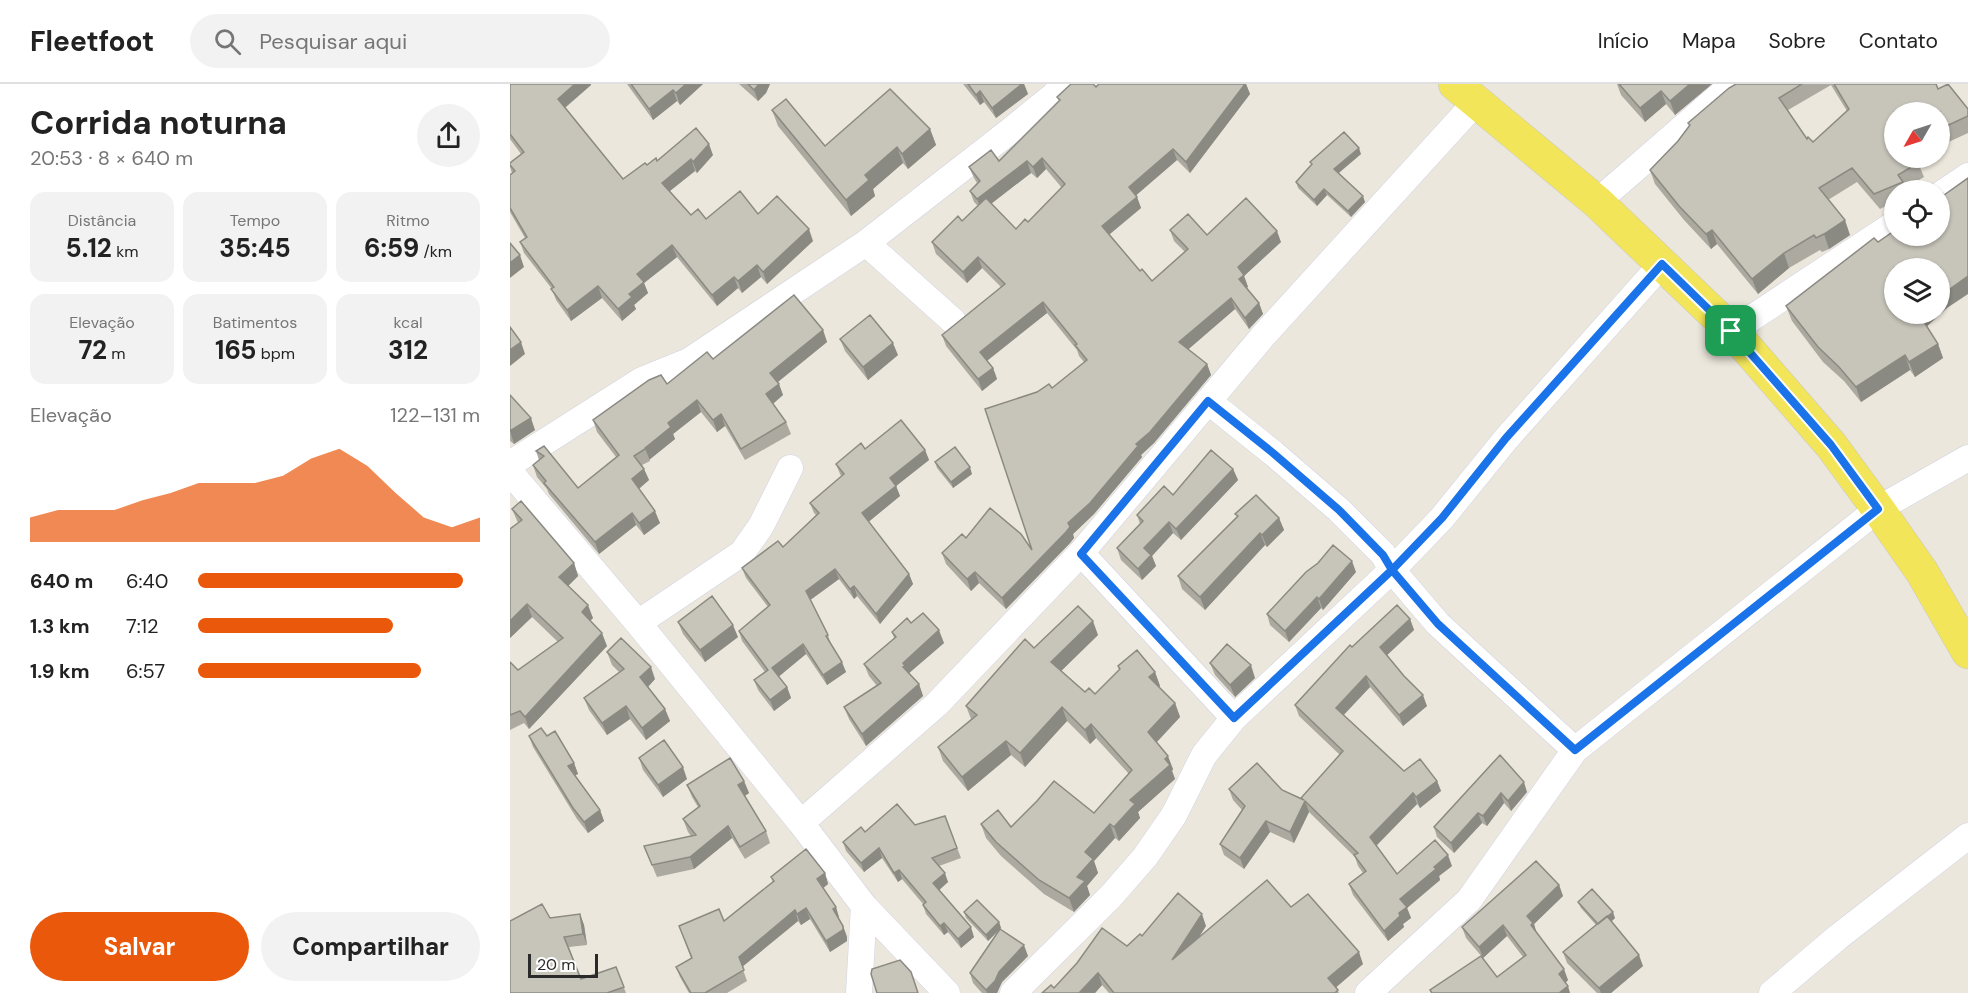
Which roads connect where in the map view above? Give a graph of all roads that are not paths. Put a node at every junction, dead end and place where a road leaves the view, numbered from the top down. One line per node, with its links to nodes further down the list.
1 (1065, 84): 8 (street)
2 (1733, 84): 6 (street)
3 (1465, 93): 6 (main road); 12 (street)
4 (1968, 176): 5 (street)
5 (1950, 188)
6 (1597, 202): 9 (main road)
7 (1884, 231): 11 (street)
8 (866, 243): 10 (street); 14 (street)
9 (1662, 264): 11 (main road); 19 (street)
10 (953, 321)
11 (1731, 331): 17 (main road)
12 (1208, 401): 18 (street); 19 (street)
13 (1968, 458): 17 (street)
14 (510, 464)
15 (790, 468): 20 (street)
16 (510, 472): 20 (street)
17 (1878, 509): 21 (main road); 23 (street)
18 (1081, 554): 22 (street); 24 (street)
19 (1392, 570): 22 (street); 23 (street)
20 (638, 623): 24 (street)
21 (1968, 652)
22 (1234, 718): 29 (street)
23 (1575, 750): 30 (street)
24 (801, 823): 26 (street)
25 (1968, 836): 31 (street)
26 (864, 906): 27 (street); 28 (street)
27 (859, 993)
28 (947, 993)
29 (1013, 993)
30 (1368, 993)
31 (1772, 993)

